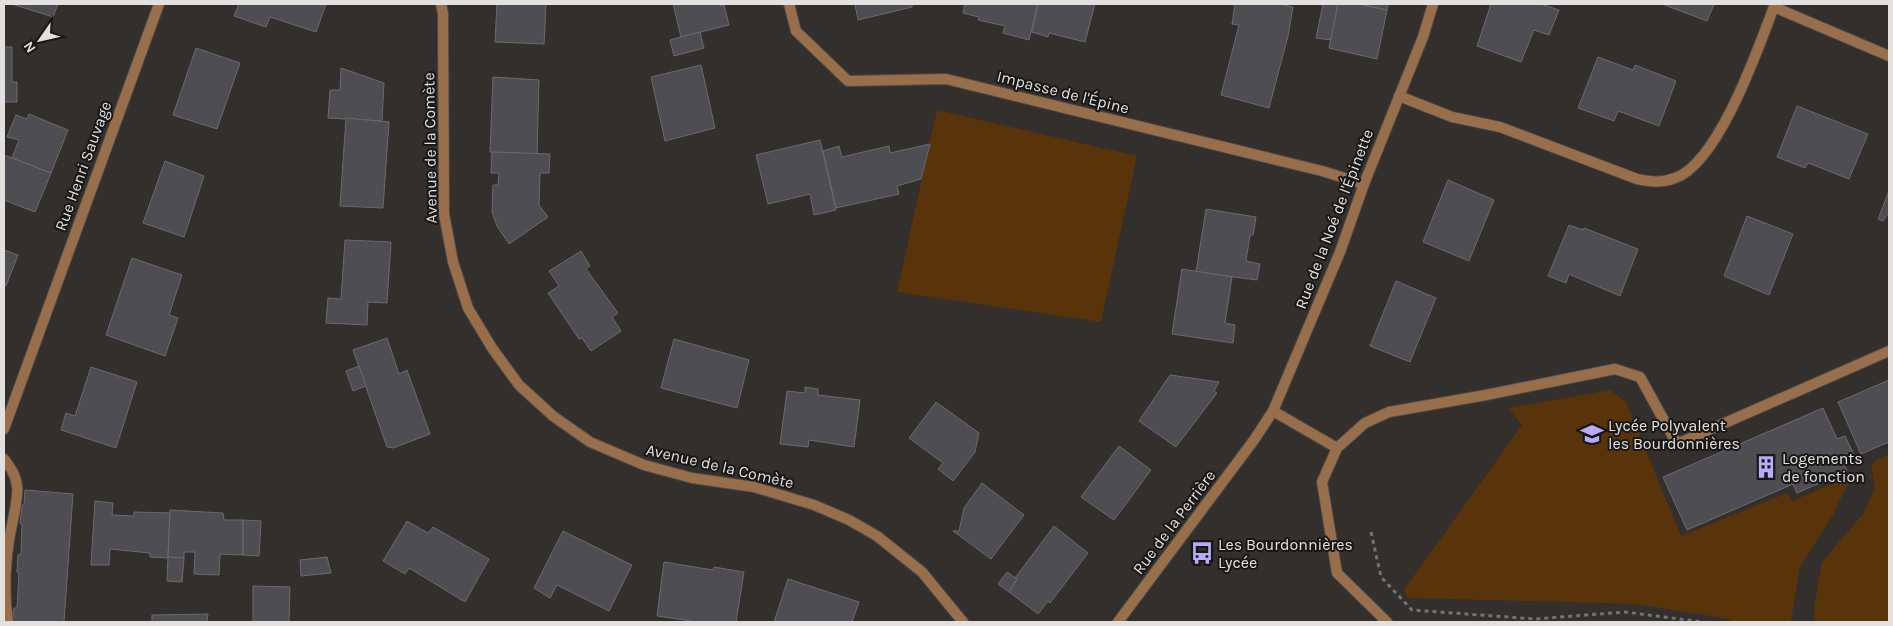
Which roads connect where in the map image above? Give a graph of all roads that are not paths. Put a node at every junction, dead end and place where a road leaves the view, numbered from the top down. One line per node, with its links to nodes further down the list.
1 (159, 4): 11 (street, Rue Henri Sauvage)
2 (441, 4): 16 (street, Avenue de la Comète)
3 (789, 4): 8 (street, Impasse de l'Épine)
4 (1433, 4): 7 (street, Rue de la Noé de l'Épinette)
5 (1774, 5): 6 (street); 7 (street)
6 (1889, 56)
7 (1399, 96): 8 (street, Rue de la Noé de l'Épinette)
8 (1364, 184): 10 (street, Rue de la Noé de l'Épinette)
9 (1889, 352): 13 (street)
10 (1273, 411): 12 (street, Rue de la Noé de l'Épinette); 13 (street)
11 (4, 429)
12 (1254, 440): 17 (street, Rue de la Perrière)
13 (1337, 448): 18 (street)
14 (4, 459): 15 (street)
15 (8, 622)
16 (963, 622)
17 (1118, 622)
18 (1387, 622)

